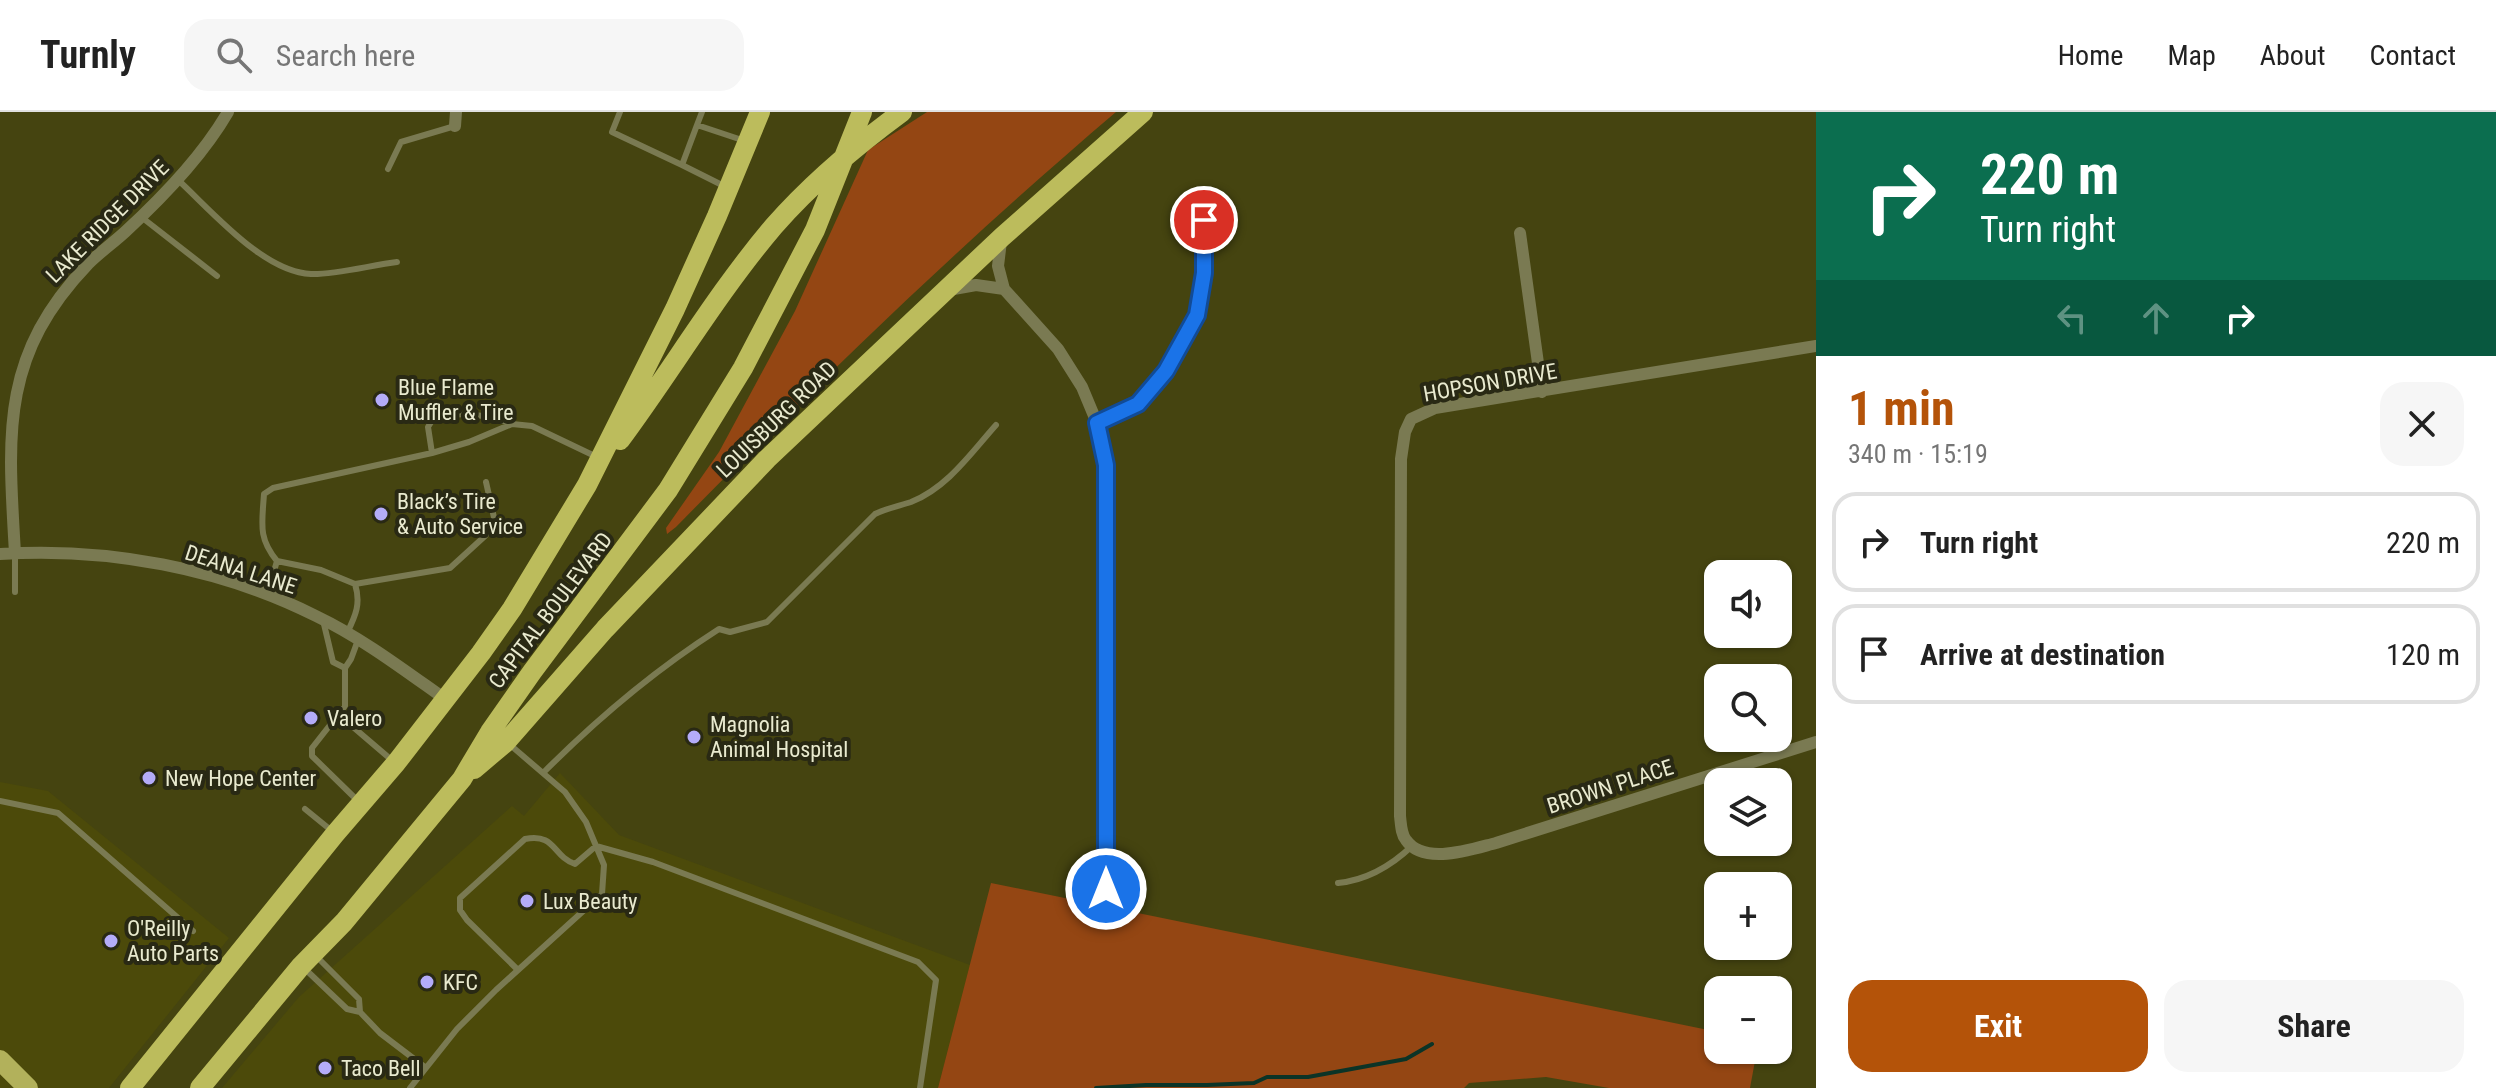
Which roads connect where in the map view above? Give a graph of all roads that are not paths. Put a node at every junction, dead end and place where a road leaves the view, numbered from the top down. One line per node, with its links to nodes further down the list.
1 (228, 112): 14 (street, LAKE RIDGE DRIVE)
2 (456, 112): 10 (street)
3 (620, 112): 12 (lane)
4 (702, 112): 9 (lane)
5 (760, 112): 11 (highway, CAPITAL BOULEVARD)
6 (862, 112): 44 (highway, CAPITAL BOULEVARD)
7 (902, 112): 32 (highway)
8 (1143, 112): 19 (highway, LOUISBURG ROAD)
9 (697, 125): 11 (lane); 12 (lane)
10 (455, 126): 13 (lane)
11 (748, 142): 15 (highway, CAPITAL BOULEVARD)
12 (682, 165): 15 (lane)
13 (388, 169)
14 (177, 179): 17 (street, LAKE RIDGE DRIVE); 20 (lane)
15 (729, 188): 30 (highway, CAPITAL BOULEVARD)
16 (1205, 193): 26 (lane)
17 (140, 216): 21 (lane); 33 (street, LAKE RIDGE DRIVE)
18 (1520, 233): 25 (street)
19 (1002, 237): 22 (street); 23 (highway, LOUISBURG ROAD)
20 (397, 262)
21 (217, 276)
22 (1004, 289): 23 (street); 26 (street)
23 (943, 291): 44 (highway, LOUISBURG ROAD)
24 (1816, 346): 25 (street, HOPSON DRIVE)
25 (1542, 392): 53 (street, HOPSON DRIVE)
26 (1097, 423): 55 (street)
27 (512, 424): 29 (lane); 29 (lane); 30 (lane)
28 (996, 425): 47 (lane)
29 (432, 453): 35 (lane)
30 (600, 458): 32 (highway, CAPITAL BOULEVARD)
31 (486, 482): 36 (lane)
32 (587, 485): 42 (highway, CAPITAL BOULEVARD)
33 (15, 553): 34 (street, DEANA LANE); 37 (lane); 38 (street, DEANA LANE)
34 (0, 554)
35 (277, 561): 36 (lane); 38 (lane)
36 (355, 584): 40 (lane)
37 (15, 592)
38 (267, 595): 39 (street, DEANA LANE)
39 (323, 619): 40 (street, DEANA LANE); 41 (lane)
40 (352, 637): 41 (lane); 42 (street, DEANA LANE)
41 (345, 668): 43 (lane)
42 (445, 699): 46 (highway, CAPITAL BOULEVARD)
43 (339, 715): 46 (lane); 49 (lane)
44 (498, 737): 47 (lane); 57 (highway, CAPITAL BOULEVARD)
45 (1816, 742): 53 (street, BROWN PLACE)
46 (396, 763): 49 (highway, CAPITAL BOULEVARD)
47 (544, 772): 52 (lane)
48 (0, 801): 56 (lane)
49 (361, 804): 51 (highway, CAPITAL BOULEVARD)
50 (305, 809): 51 (lane)
51 (335, 834): 63 (highway, CAPITAL BOULEVARD)
52 (596, 846): 58 (lane); 58 (lane); 66 (lane)
53 (1413, 847): 54 (lane)
54 (1338, 883)
55 (1106, 889)
56 (193, 931)
57 (307, 960): 59 (lane); 59 (lane); 64 (highway, CAPITAL BOULEVARD)
58 (518, 970): 61 (lane)
59 (360, 1012): 61 (lane)
60 (0, 1060): 62 (main road)
61 (426, 1068): 65 (lane)
62 (28, 1088)
63 (130, 1088)
64 (200, 1088)
65 (410, 1088)
66 (920, 1088)

